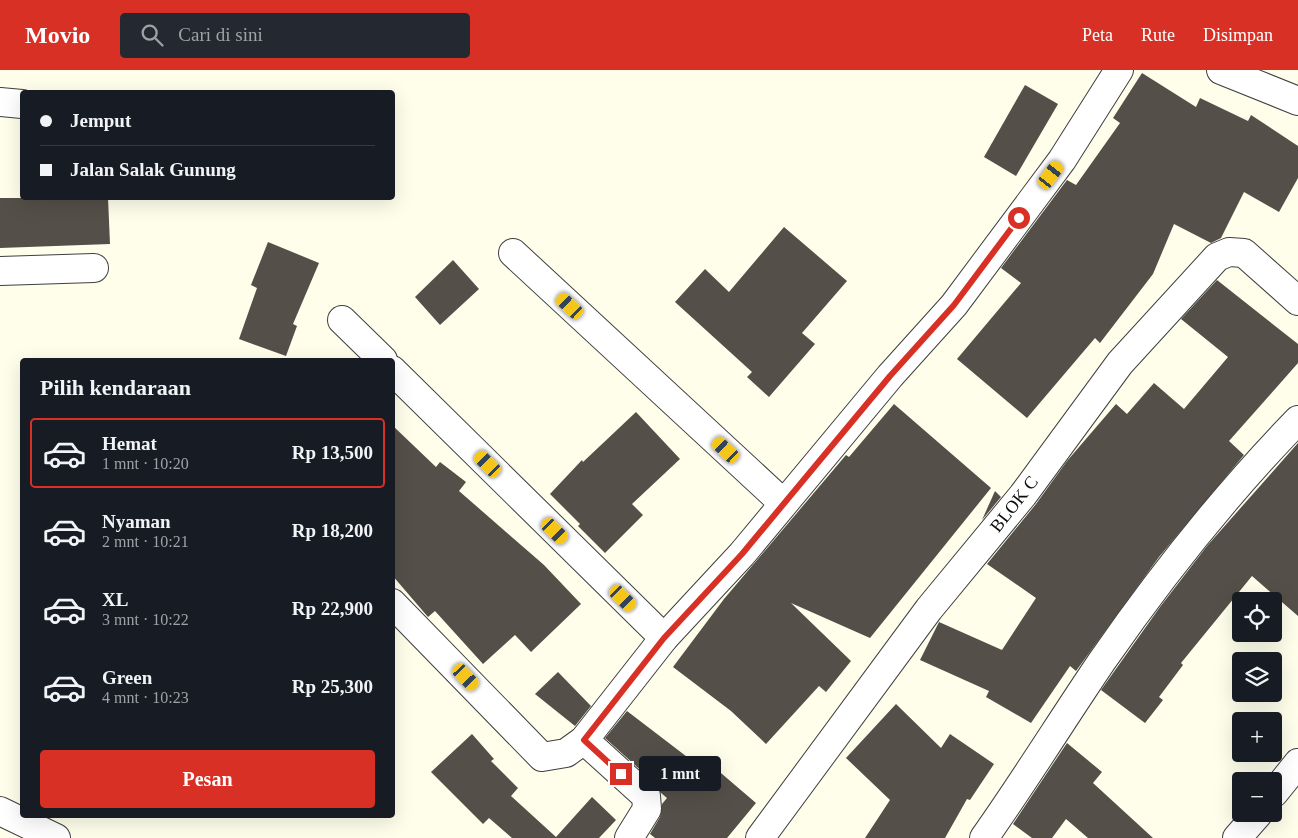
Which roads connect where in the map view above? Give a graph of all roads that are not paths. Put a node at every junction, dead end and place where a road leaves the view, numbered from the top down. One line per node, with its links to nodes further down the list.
1 (1119, 70): 14 (street)
2 (1221, 70): 3 (street)
3 (1298, 101)
4 (0, 102): 5 (street)
5 (20, 104)
6 (513, 253): 14 (street)
7 (94, 268): 8 (street)
8 (0, 271)
9 (1298, 301): 24 (street, BLOK C)
10 (342, 320): 11 (street)
11 (381, 358)
12 (395, 373): 16 (street)
13 (1298, 420): 25 (street)
14 (783, 503): 16 (street)
15 (395, 605): 17 (street)
16 (664, 638): 17 (street)
17 (584, 740): 23 (street)
18 (1298, 763): 19 (street)
19 (1282, 783)
20 (0, 811): 22 (street)
21 (1251, 822): 26 (street)
22 (56, 838)
23 (629, 838)
24 (760, 838)
25 (984, 838)
26 (1237, 838)

